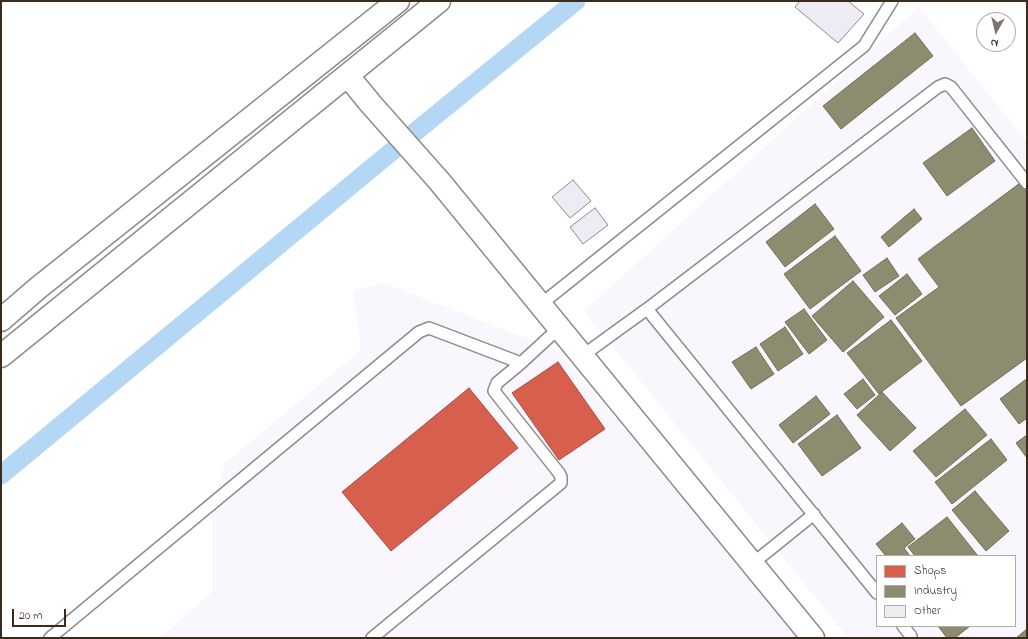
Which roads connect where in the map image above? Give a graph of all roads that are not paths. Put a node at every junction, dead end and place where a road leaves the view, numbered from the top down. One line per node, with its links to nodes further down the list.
1 (398, 1): 8 (main road)
2 (439, 1): 4 (main road)
3 (892, 1): 6 (lane)
4 (348, 76): 6 (main road); 10 (main road)
5 (1027, 183): 7 (lane)
6 (540, 305): 9 (main road)
7 (647, 309): 11 (lane); 13 (lane)
8 (1, 320)
9 (559, 328): 11 (main road); 12 (lane)
10 (1, 356)
11 (582, 356): 14 (main road)
12 (521, 363): 18 (lane); 19 (lane)
13 (814, 514): 14 (lane); 15 (lane)
14 (752, 564): 20 (main road)
15 (876, 592)
16 (904, 627): 17 (lane)
17 (911, 636)
18 (50, 638)
19 (372, 638)
20 (813, 638)

